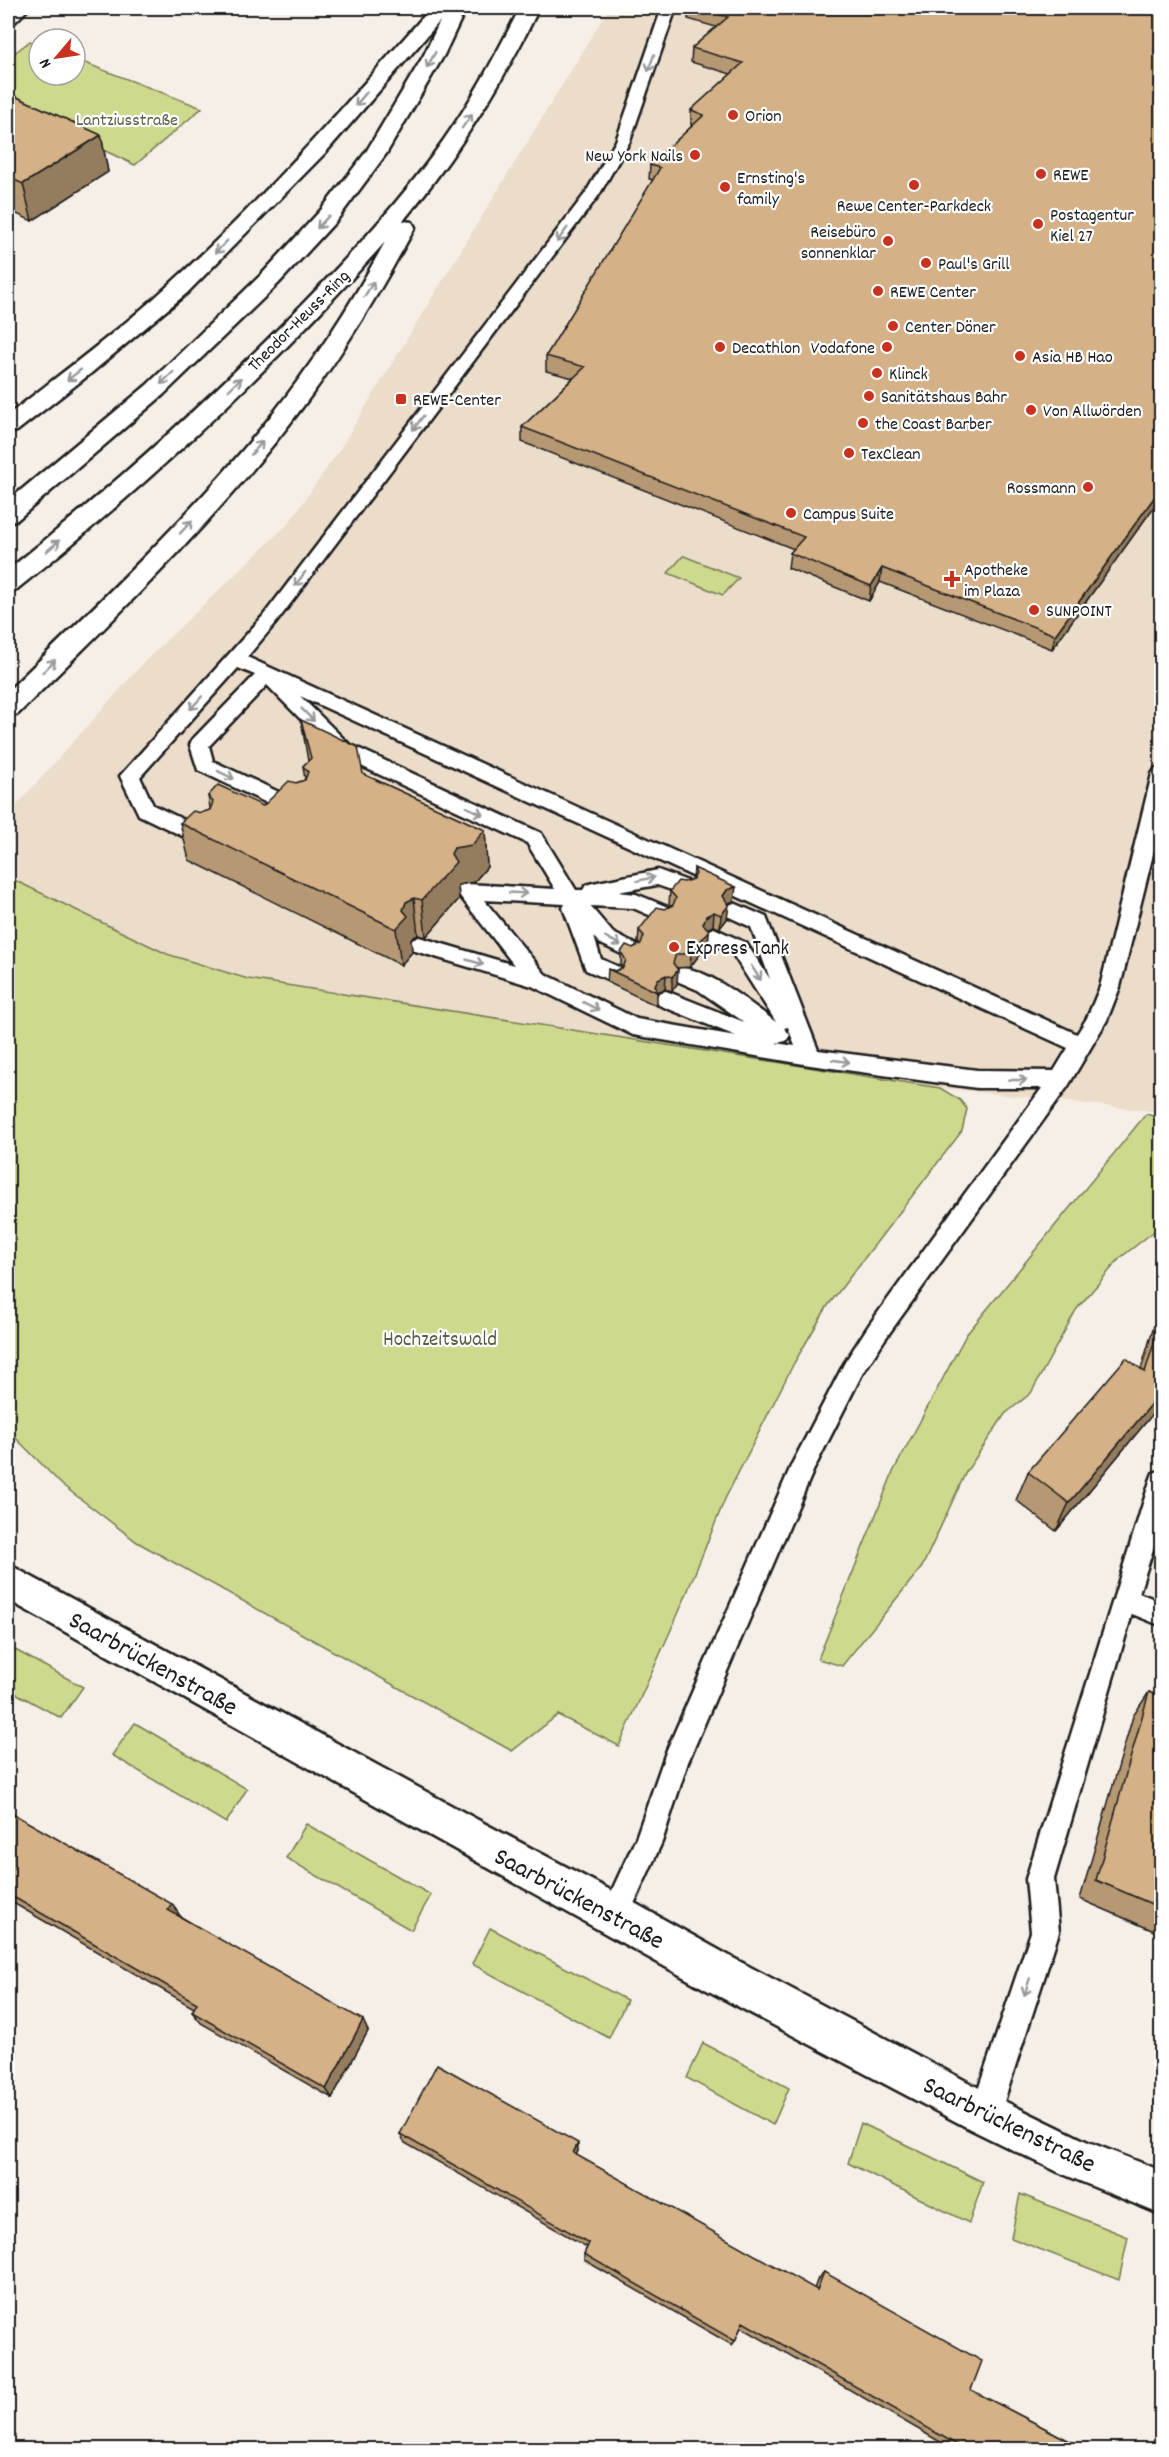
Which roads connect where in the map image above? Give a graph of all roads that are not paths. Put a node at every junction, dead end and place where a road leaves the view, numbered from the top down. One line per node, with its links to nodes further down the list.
1 (20, 8): 6 (main road)
2 (441, 8): 8 (main road, one-way to 8)
3 (456, 8): 9 (main road, one-way to 9)
4 (529, 8): 7 (main road, Theodor-Heuss-Ring, one-way to 4)
5 (669, 8): 11 (lane, one-way to 11)
6 (8, 18)
7 (434, 169): 10 (main road, Theodor-Heuss-Ring, one-way to 7); 13 (main road, one-way to 7)
8 (8, 426)
9 (8, 514)
10 (8, 583)
11 (235, 659): 12 (lane); 16 (lane, one-way to 16)
12 (267, 674): 15 (lane, one-way to 15); 18 (lane, one-way to 18); 28 (lane)
13 (8, 707)
14 (1161, 774): 28 (lane)
15 (302, 811)
16 (209, 841)
17 (683, 887): 18 (lane, one-way to 17)
18 (568, 896): 20 (lane); 23 (lane, one-way to 23); 24 (lane); 26 (lane, one-way to 18)
19 (734, 910): 29 (lane)
20 (663, 913)
21 (714, 936): 29 (lane, one-way to 29)
22 (418, 945): 26 (lane, one-way to 26)
23 (632, 951)
24 (614, 974)
25 (684, 975): 29 (lane)
26 (538, 981): 29 (lane, one-way to 29)
27 (666, 999): 29 (lane)
28 (1081, 1045): 30 (lane)
29 (810, 1057): 30 (lane, one-way to 30)
30 (1060, 1080): 35 (lane)
31 (1161, 1481): 33 (lane)
32 (8, 1581): 35 (main road, Saarbrückenstraße)
33 (1124, 1599): 34 (lane); 36 (lane, one-way to 36)
34 (1161, 1614)
35 (615, 1914): 36 (main road, Saarbrückenstraße)
36 (985, 2114): 37 (main road, Saarbrückenstraße)
37 (1161, 2193)

